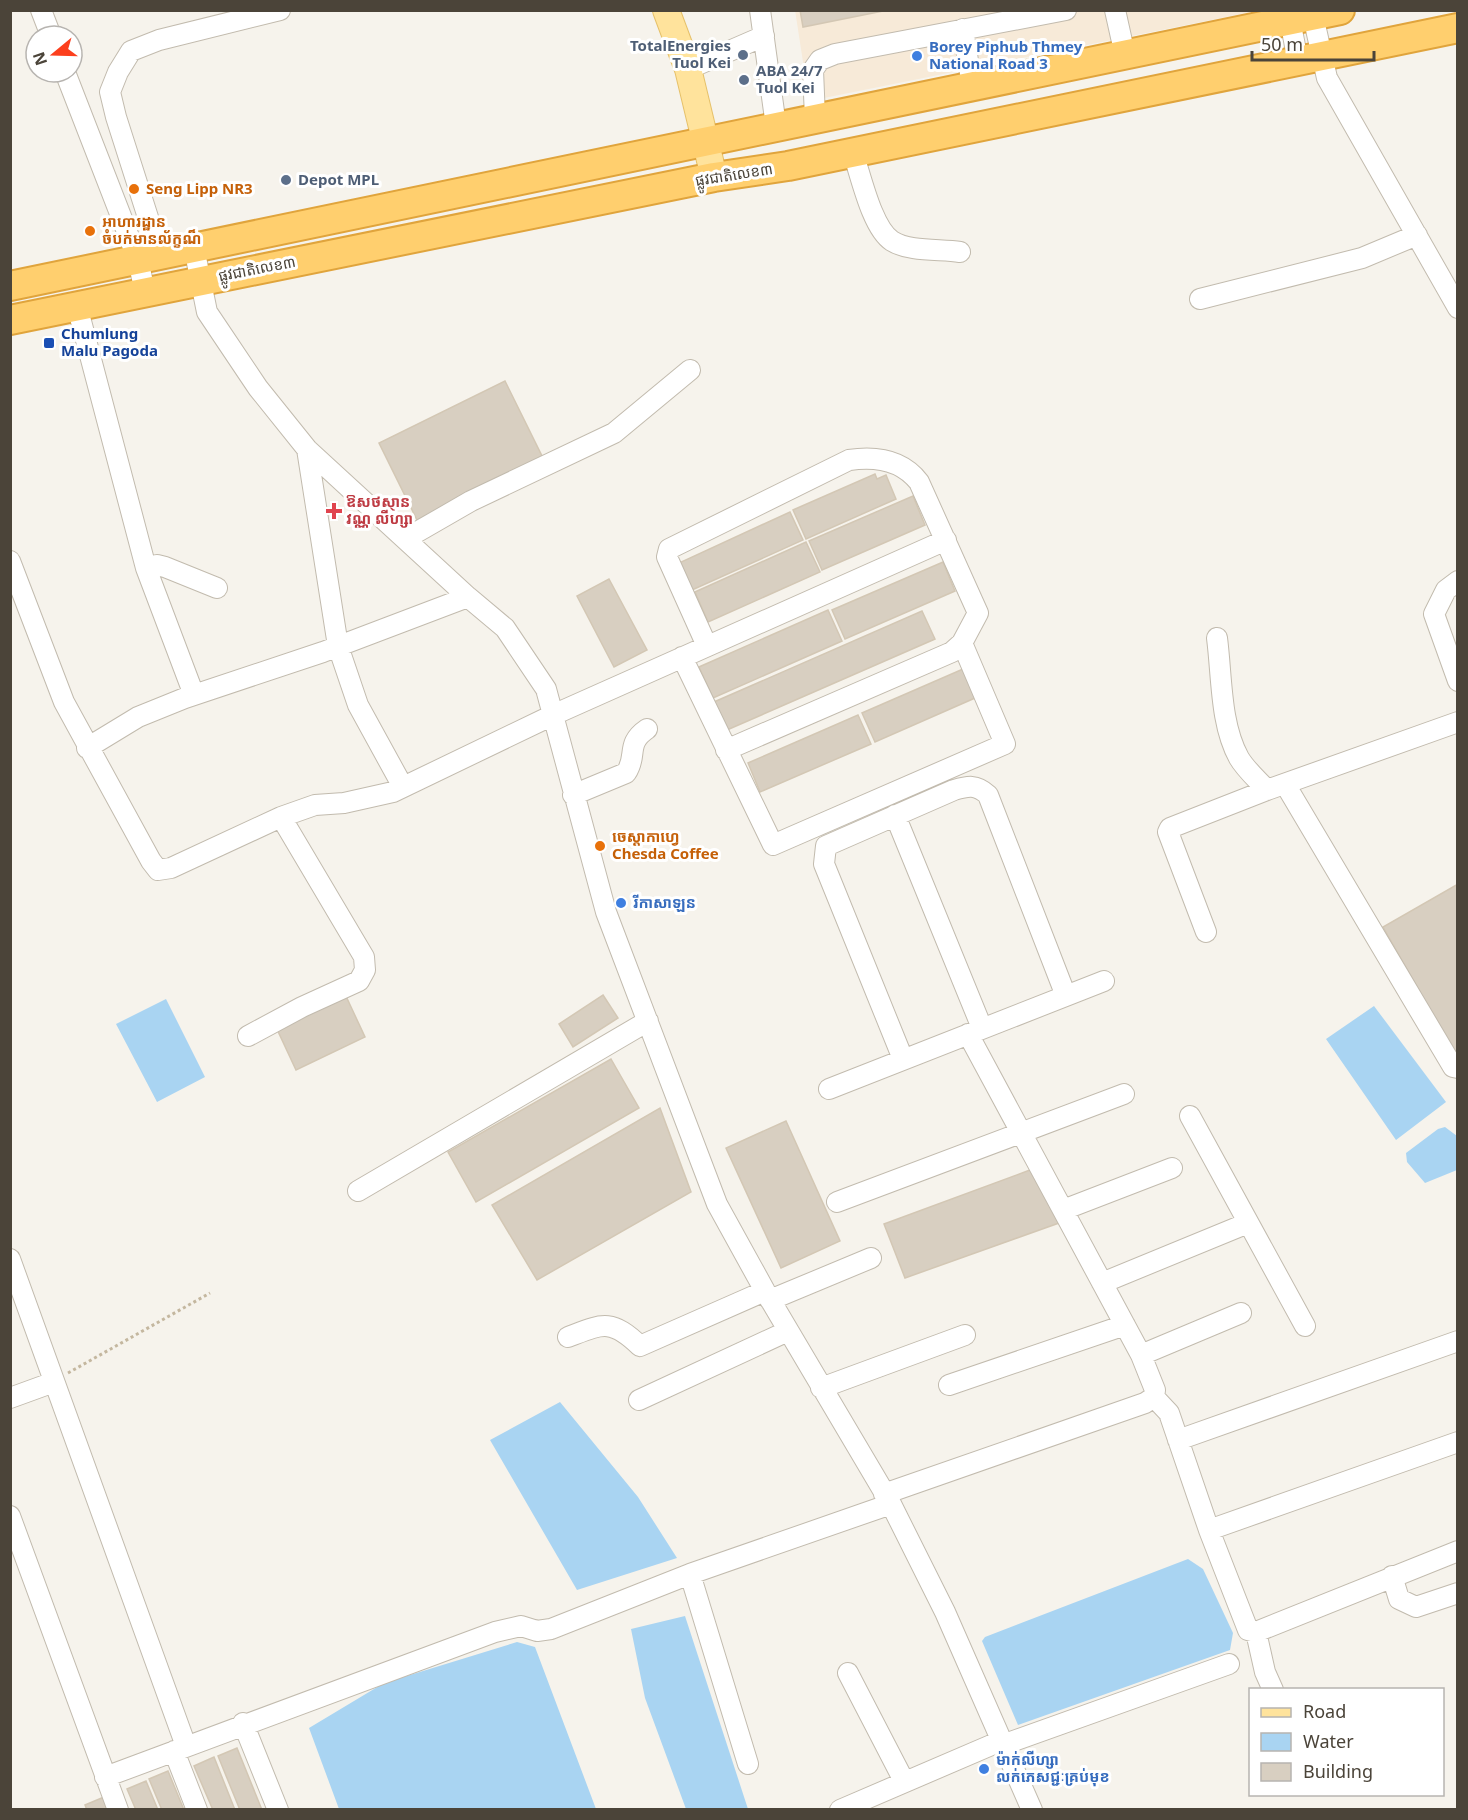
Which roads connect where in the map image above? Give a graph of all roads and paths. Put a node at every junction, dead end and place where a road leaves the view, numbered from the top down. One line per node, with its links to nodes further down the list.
1 (280, 10): 23 (street)
2 (666, 10): 12 (main road)
3 (760, 10): 9 (street)
4 (1066, 10): 8 (street)
5 (1115, 10): 10 (street)
6 (1308, 14): 10 (highway); 11 (street)
7 (1458, 28): 11 (highway, ផ្លូវជាតិលេខ៣)
8 (963, 29): 14 (street); 15 (street)
9 (764, 36): 12 (street); 16 (street)
10 (1125, 55): 14 (highway)
11 (1309, 59): 18 (highway, ផ្លូវជាតិលេខ៣); 20 (street)
12 (687, 69): 17 (main road)
13 (70, 84): 23 (street)
14 (972, 86): 15 (highway)
15 (815, 118): 16 (highway)
16 (776, 126): 17 (highway)
17 (707, 141): 19 (main road); 21 (highway)
18 (853, 153): 19 (highway, ផ្លូវជាតិលេខ៣); 22 (street)
19 (714, 177): 24 (highway, ផ្លូវជាតិលេខ៣)
20 (1417, 235): 27 (street); 29 (street)
21 (194, 248): 23 (highway); 24 (street)
22 (960, 252)
23 (149, 257): 25 (highway); 26 (street)
24 (200, 281): 26 (highway, ផ្លូវជាតិលេខ៣); 32 (street)
25 (10, 286)
26 (145, 292): 28 (highway, ផ្លូវជាតិលេខ៣)
27 (1200, 298)
28 (77, 306): 30 (highway, ផ្លូវជាតិលេខ៣); 36 (street)
29 (1458, 308)
30 (10, 320)
31 (690, 370): 33 (street)
32 (307, 450): 33 (street); 42 (street)
33 (405, 539): 39 (street)
34 (946, 540): 41 (street); 43 (street); 43 (street)
35 (10, 561): 50 (street)
36 (146, 568): 38 (street); 46 (street)
37 (1458, 581): 45 (street)
38 (217, 588)
39 (468, 597): 42 (street); 47 (street)
40 (1218, 638): 53 (street)
41 (962, 644): 51 (street); 51 (street)
42 (338, 646): 46 (street); 52 (street)
43 (707, 646): 44 (street)
44 (682, 657): 47 (street); 51 (street)
45 (1458, 681)
46 (194, 695): 50 (street)
47 (553, 714): 52 (street); 54 (street)
48 (1458, 722): 53 (street)
49 (647, 729): 54 (street)
50 (87, 748): 56 (street)
51 (726, 750)
52 (403, 787): 56 (street)
53 (1276, 787): 57 (street); 64 (street)
54 (573, 795): 60 (street)
55 (895, 815): 59 (street); 61 (street); 63 (street)
56 (281, 817): 62 (street)
57 (1206, 932)
58 (1104, 981): 59 (street)
59 (1066, 996): 61 (street)
60 (648, 1022): 70 (street); 78 (street)
61 (975, 1031): 63 (street); 68 (street)
62 (248, 1036)
63 (903, 1059): 65 (street)
64 (1458, 1068)
65 (829, 1089)
66 (1124, 1094): 68 (street)
67 (1190, 1116): 73 (street)
68 (1021, 1133): 71 (street); 72 (street)
69 (1172, 1168): 72 (street)
70 (358, 1191)
71 (837, 1202)
72 (1063, 1210): 76 (street)
73 (1248, 1223): 76 (street); 81 (street)
74 (871, 1258): 78 (street)
75 (10, 1259): 87 (street)
76 (1102, 1283): 80 (street)
77 (210, 1293): 87 (path)
78 (767, 1295): 82 (street); 84 (street)
79 (1241, 1313): 86 (street)
80 (1125, 1325): 86 (street); 88 (street)
81 (1305, 1326)
82 (788, 1331): 89 (street); 92 (street)
83 (965, 1335): 89 (street)
84 (568, 1337)
85 (1458, 1341): 93 (street)
86 (1141, 1355): 90 (street)
87 (54, 1382): 91 (street); 108 (street)
88 (949, 1385)
89 (821, 1388): 95 (street)
90 (1154, 1396): 93 (street); 95 (street)
91 (10, 1398)
92 (639, 1400)
93 (1178, 1440): 97 (street)
94 (1458, 1442): 97 (street)
95 (887, 1499): 99 (street); 107 (street)
96 (10, 1516): 110 (street)
97 (1209, 1530): 102 (street)
98 (1458, 1551): 100 (street)
99 (690, 1574): 106 (street); 109 (street)
100 (1392, 1576): 101 (street); 102 (street)
101 (1458, 1593)
102 (1256, 1632): 105 (street)
103 (1229, 1664): 107 (street)
104 (848, 1673): 111 (street)
105 (1273, 1688)
106 (243, 1723): 108 (street); 114 (street)
107 (1004, 1742): 111 (street); 116 (street)
108 (180, 1749): 110 (street); 113 (street)
109 (748, 1764)
110 (105, 1777): 112 (street)
111 (904, 1781): 115 (street)
112 (118, 1809)
113 (197, 1809)
114 (278, 1809)
115 (840, 1809)
116 (1032, 1809)

